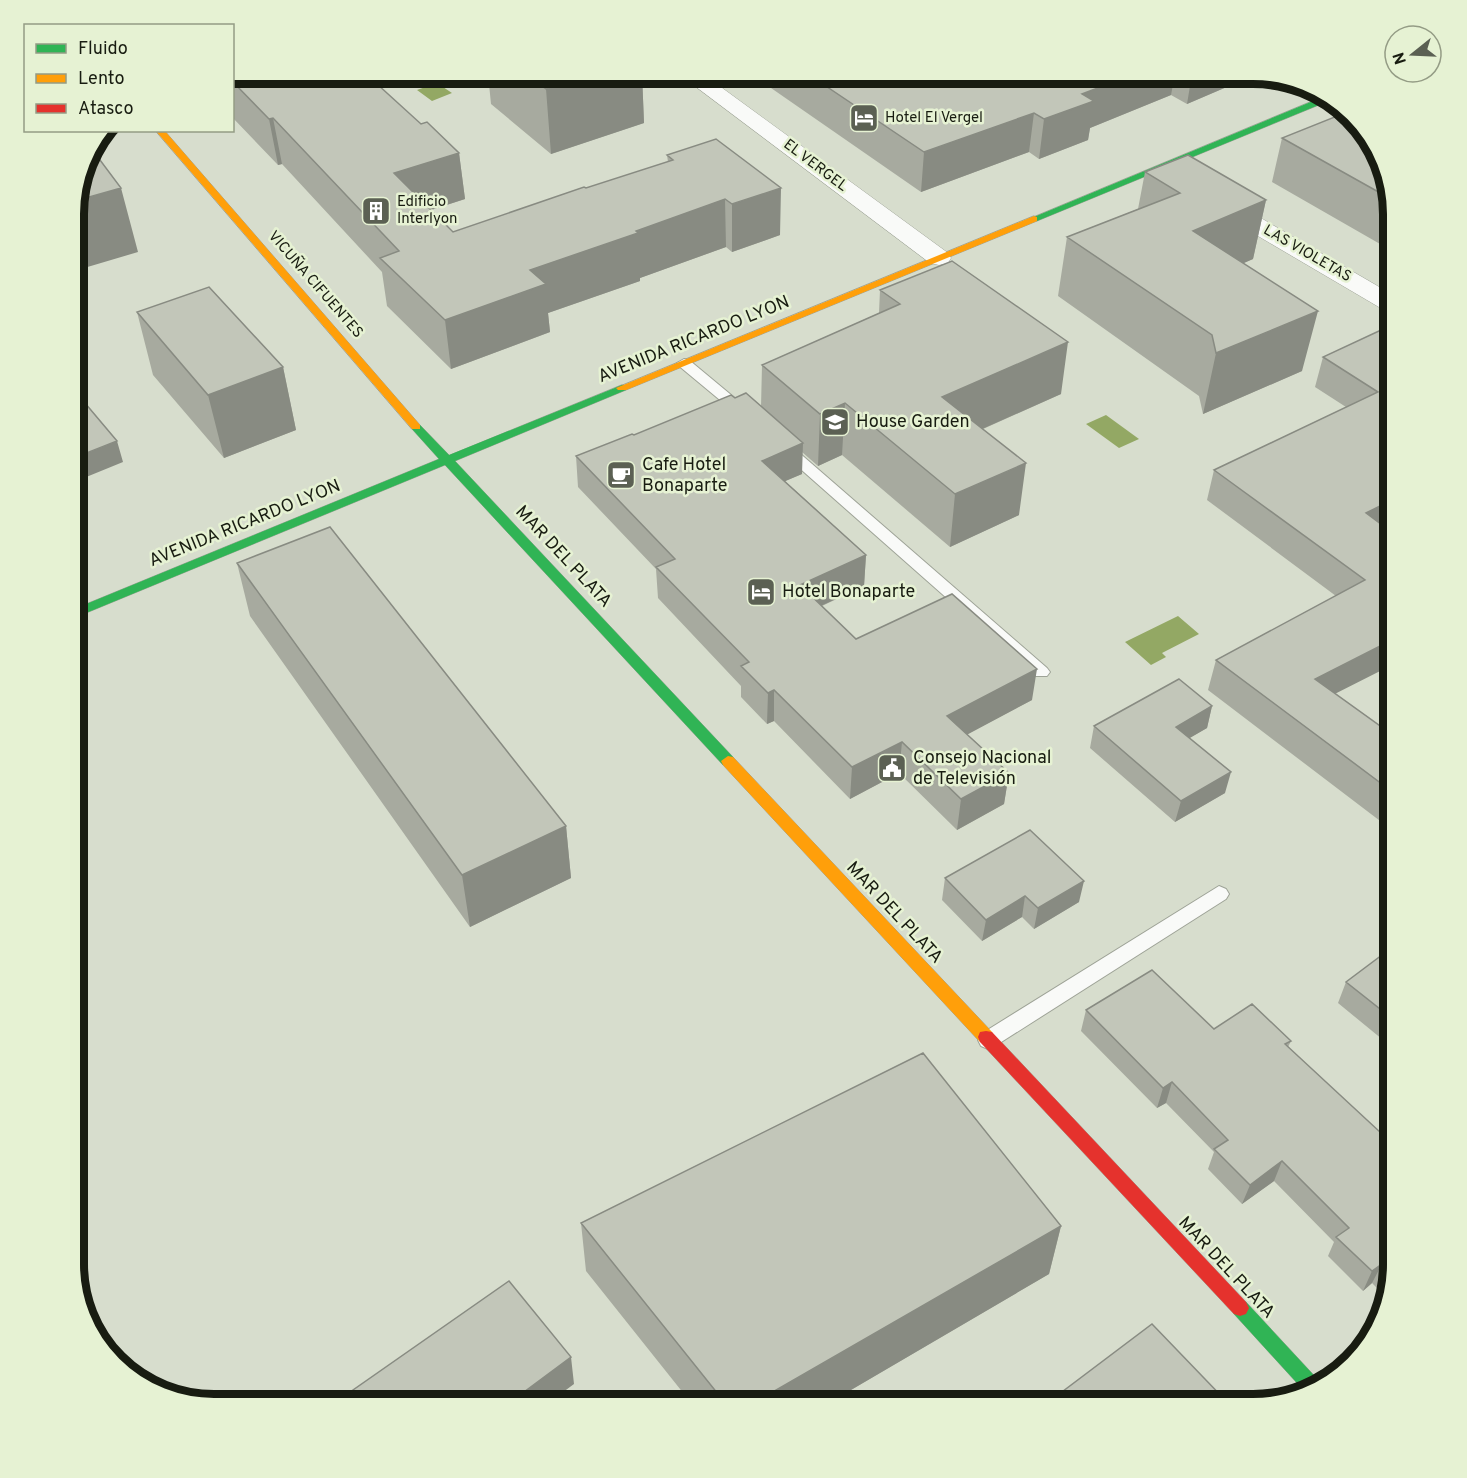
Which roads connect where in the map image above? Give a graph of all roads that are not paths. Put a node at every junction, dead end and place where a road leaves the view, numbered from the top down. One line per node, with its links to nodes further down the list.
1 (704, 84): 5 (street, EL VERGEL)
2 (1320, 102): 4 (street, AVENIDA RICARDO LYON)
3 (161, 132): 10 (street, VICUÑA CIFUENTES)
4 (1159, 168): 5 (street, AVENIDA RICARDO LYON); 6 (street, LAS VIOLETAS)
5 (939, 258): 7 (street, AVENIDA RICARDO LYON)
6 (1383, 299)
7 (684, 363): 8 (lane); 10 (street, AVENIDA RICARDO LYON)
8 (757, 423)
9 (774, 439): 12 (lane)
10 (448, 460): 11 (street, AVENIDA RICARDO LYON); 14 (street, MAR DEL PLATA)
11 (84, 610)
12 (1041, 672)
13 (1219, 894): 14 (lane)
14 (988, 1040): 15 (street, MAR DEL PLATA)
15 (1308, 1382)

